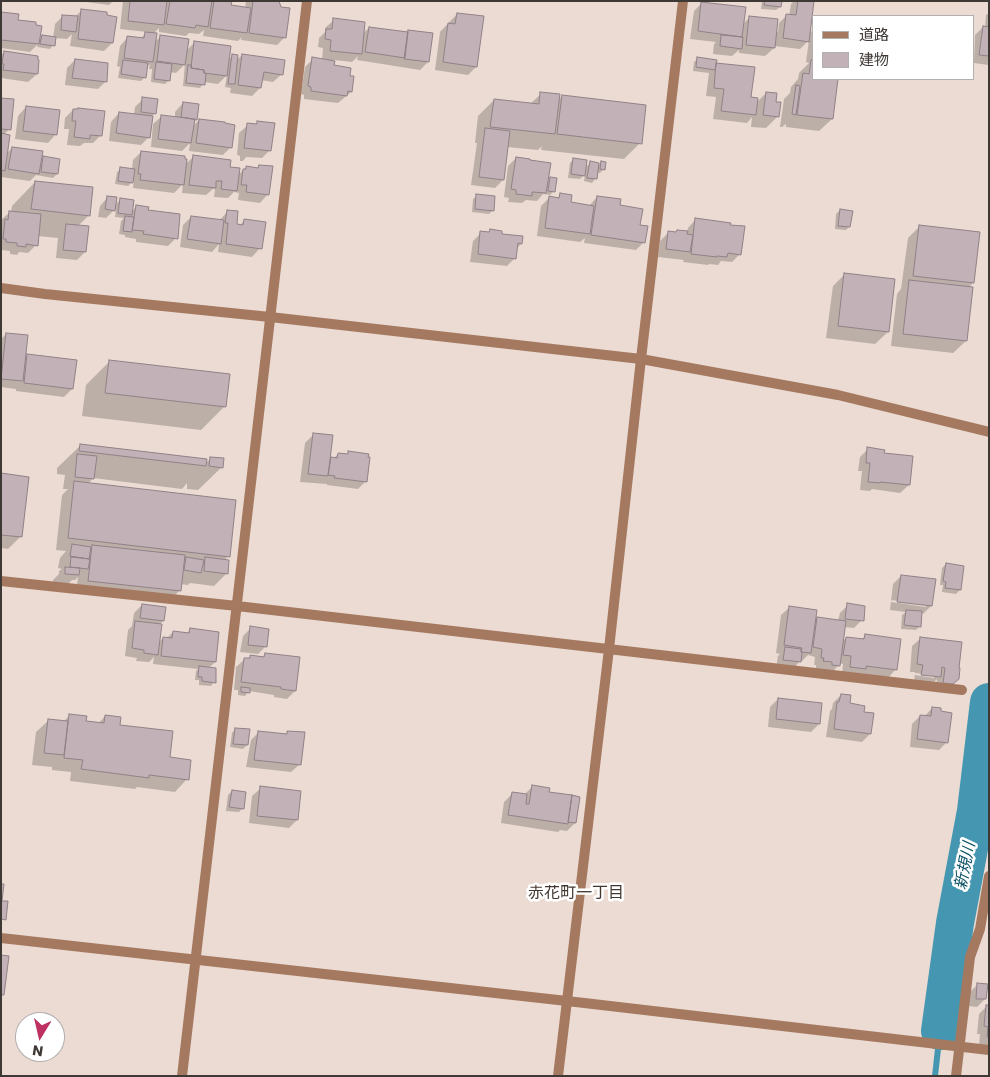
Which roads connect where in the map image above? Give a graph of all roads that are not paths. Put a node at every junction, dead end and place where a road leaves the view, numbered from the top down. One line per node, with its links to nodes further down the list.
1 (307, 1): 4 (street)
2 (683, 1): 5 (street)
3 (1, 288): 4 (street)
4 (270, 317): 5 (street); 8 (street)
5 (641, 359): 6 (street); 9 (street)
6 (989, 432)
7 (1, 581): 8 (street)
8 (237, 606): 9 (street); 14 (street)
9 (609, 649): 10 (street); 15 (street)
10 (962, 690)
11 (989, 876): 12 (street)
12 (986, 905): 16 (street)
13 (1, 938): 14 (street)
14 (195, 959): 15 (street); 18 (street)
15 (567, 1001): 16 (street); 19 (street)
16 (955, 1046): 17 (street); 20 (street)
17 (989, 1050)
18 (182, 1076)
19 (558, 1076)
20 (956, 1076)

